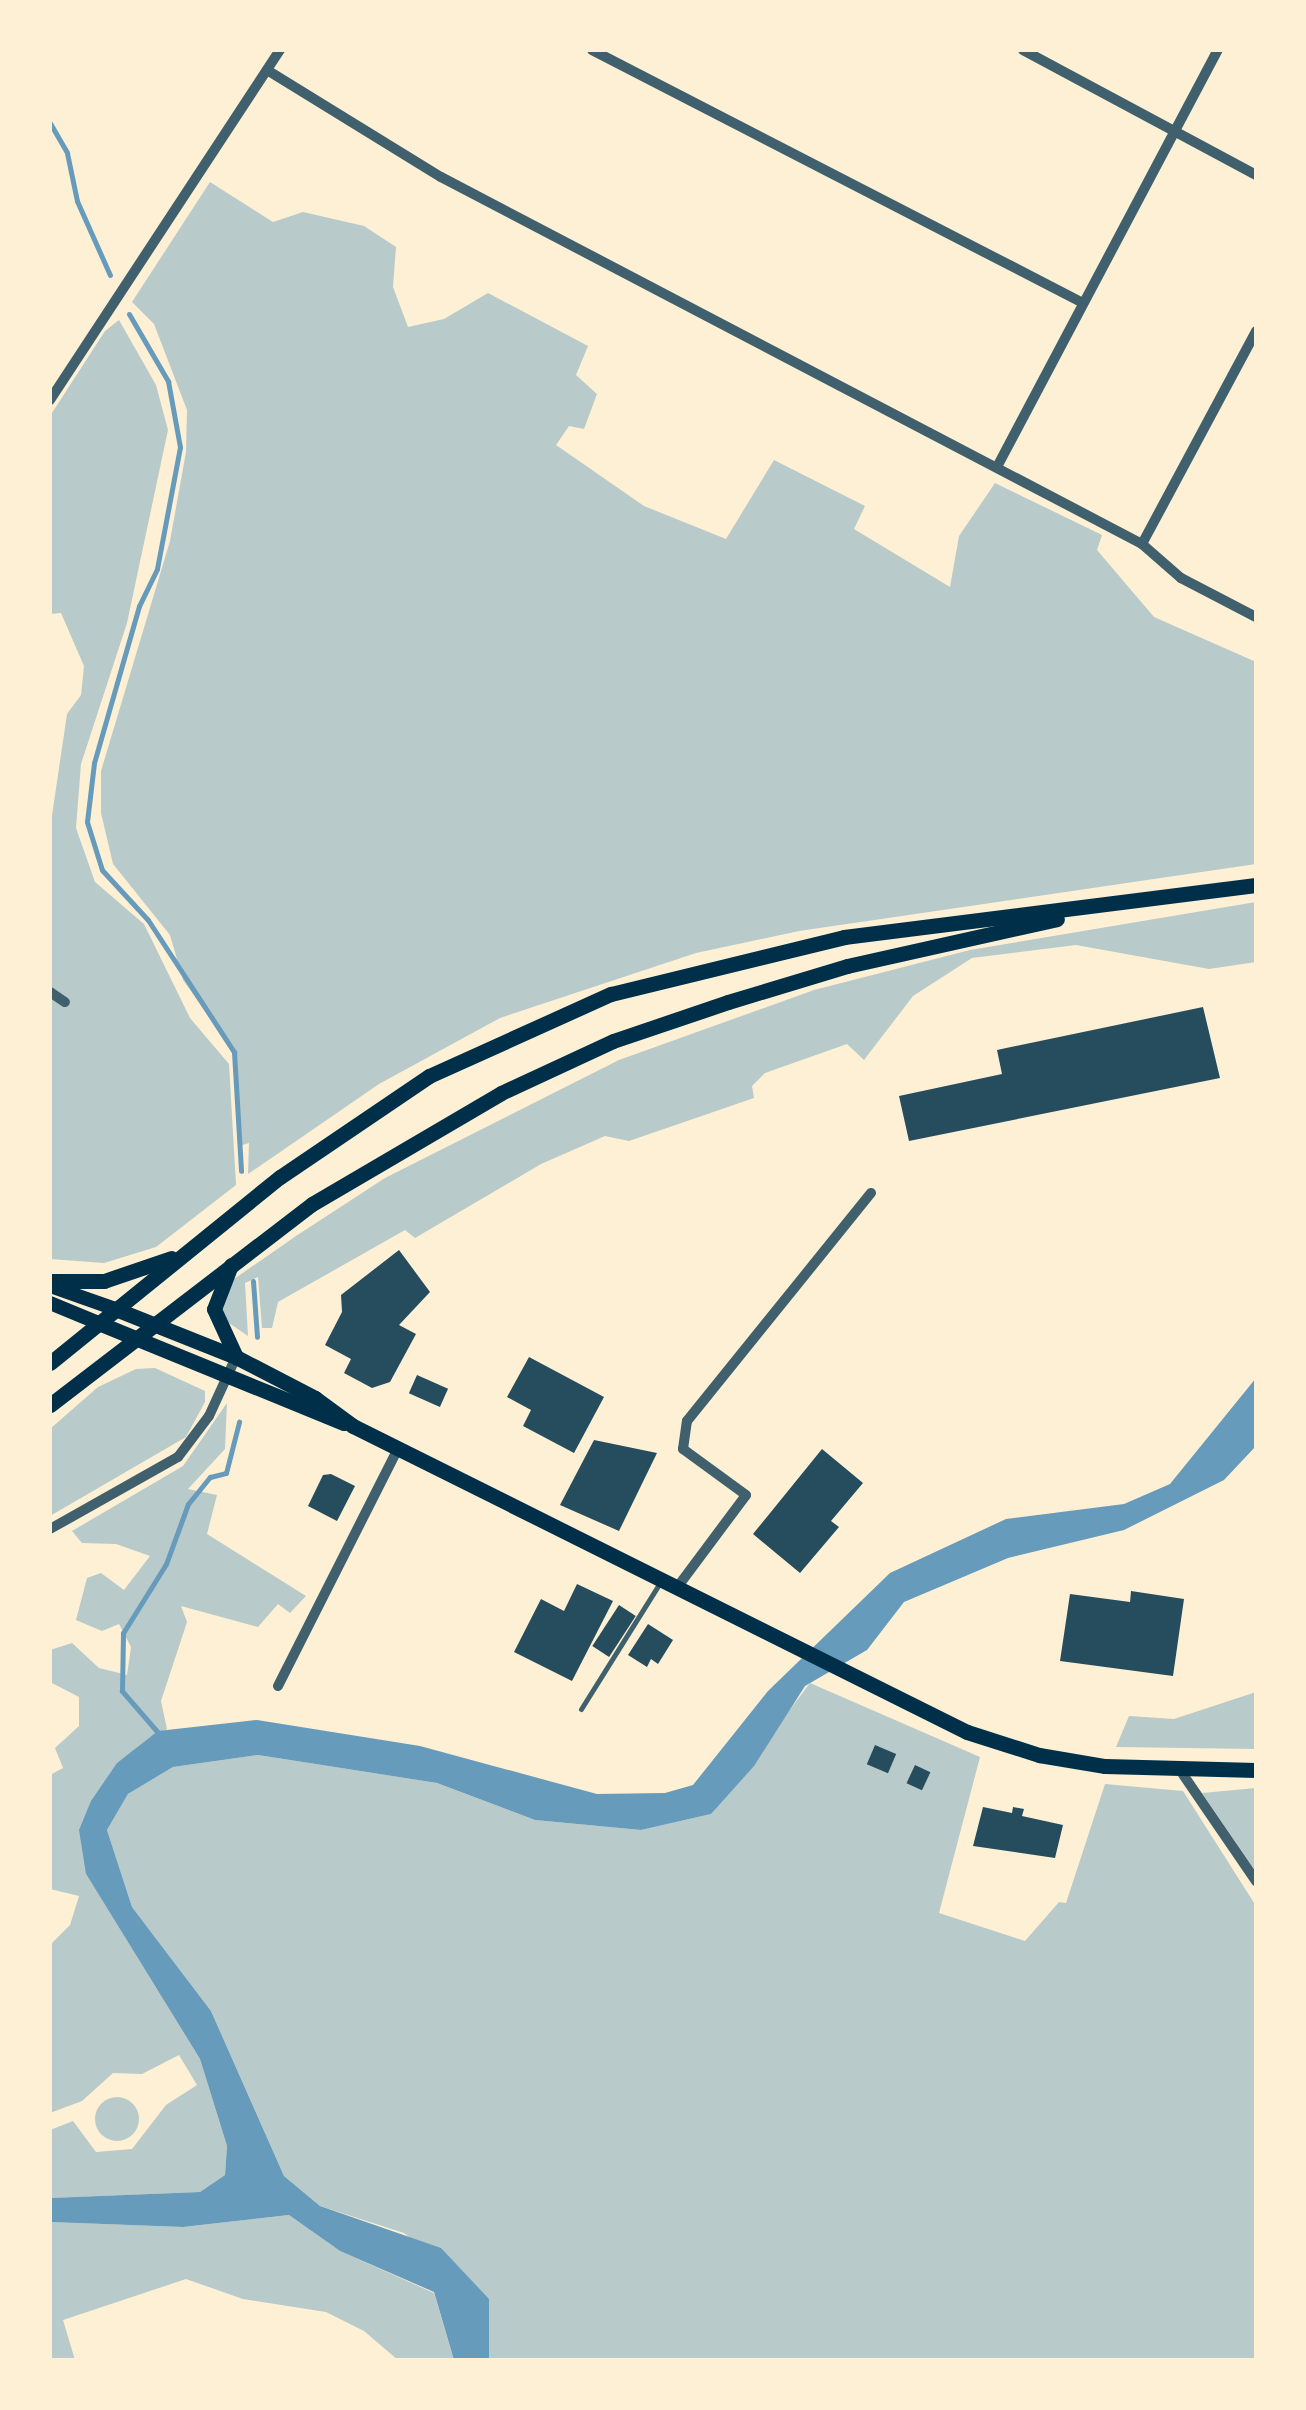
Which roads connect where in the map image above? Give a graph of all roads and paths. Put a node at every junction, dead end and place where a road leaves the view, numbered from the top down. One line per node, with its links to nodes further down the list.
1 (280, 50): 5 (street)
2 (592, 50): 8 (street)
3 (1023, 50): 6 (street)
4 (1218, 50): 6 (street)
5 (267, 70): 10 (street); 12 (street)
6 (1176, 129): 7 (street); 8 (street)
7 (1256, 175)
8 (1083, 303): 12 (street)
9 (1256, 331): 13 (street)
10 (54, 383): 11 (street)
11 (50, 400)
12 (998, 464): 13 (street)
13 (1142, 544): 14 (street)
14 (1256, 617)
15 (1256, 886): 16 (highway)
16 (1130, 904): 20 (highway); 21 (highway)
17 (50, 992): 18 (street)
18 (66, 1002)
19 (870, 1193): 35 (street)
20 (205, 1240): 22 (highway); 24 (highway)
21 (243, 1254): 25 (highway); 28 (highway)
22 (50, 1284): 24 (main road)
23 (50, 1304): 26 (main road)
24 (118, 1310): 25 (highway); 26 (highway)
25 (151, 1322): 27 (highway); 28 (highway)
26 (101, 1324): 27 (highway); 29 (highway)
27 (132, 1337): 30 (highway); 31 (highway)
28 (236, 1358): 30 (street); 32 (highway)
29 (50, 1363)
30 (226, 1380): 32 (highway); 34 (street)
31 (50, 1405)
32 (353, 1426): 33 (highway)
33 (398, 1448): 35 (highway); 36 (street)
34 (50, 1529)
35 (668, 1585): 37 (lane); 39 (highway)
36 (278, 1686)
37 (581, 1709)
38 (1256, 1770): 39 (highway)
39 (1182, 1772): 40 (street)
40 (1256, 1881)

